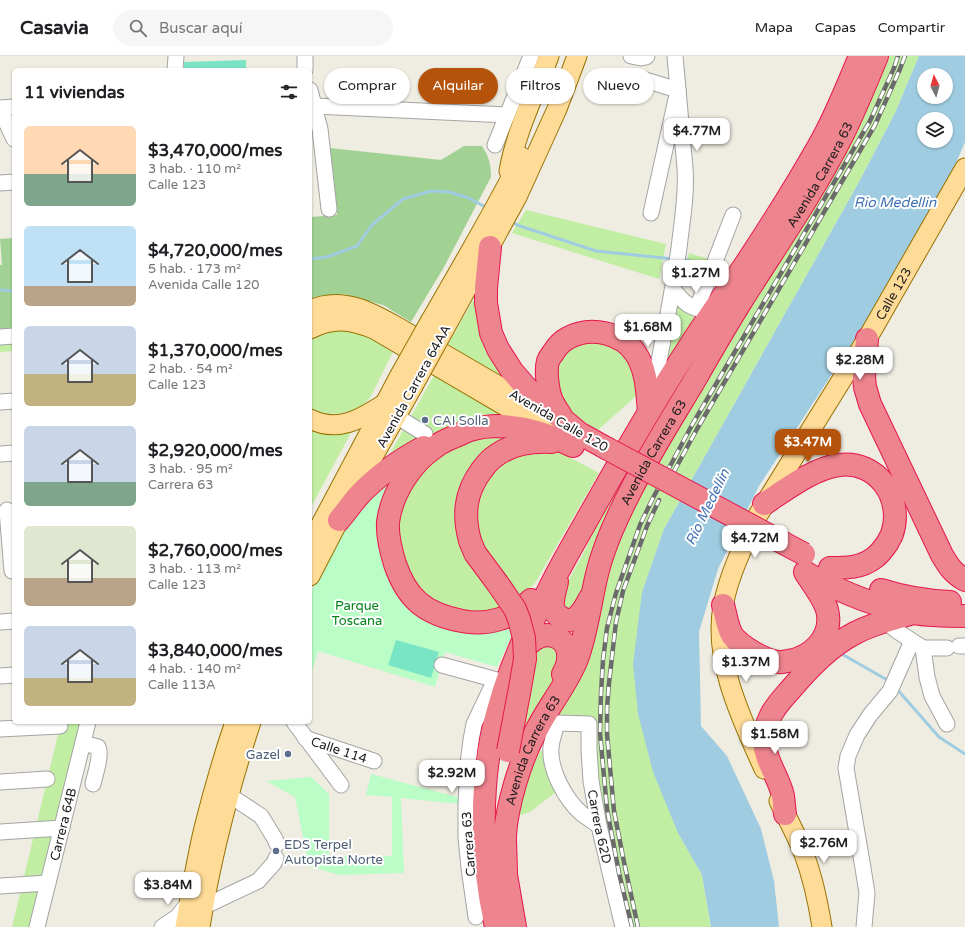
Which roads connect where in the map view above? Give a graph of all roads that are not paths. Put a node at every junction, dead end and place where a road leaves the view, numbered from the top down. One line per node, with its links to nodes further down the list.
1 (176, 56): 13 (street)
2 (305, 56): 14 (street)
3 (531, 56): 21 (street)
4 (549, 56): 28 (main road)
5 (565, 56): 28 (main road)
6 (577, 56): 28 (main road)
7 (589, 56): 28 (main road)
8 (631, 56): 9 (street)
9 (647, 56)
10 (675, 56): 16 (street)
11 (860, 56): 35 (highway, Avenida Carrera 63)
12 (877, 56): 61 (highway, Avenida Carrera 63)
13 (175, 68)
14 (305, 68)
15 (654, 83): 16 (street)
16 (678, 90): 30 (street); 33 (street)
17 (312, 96): 18 (street)
18 (315, 106): 21 (street); 24 (street)
19 (12, 108): 20 (street)
20 (0, 109): 22 (street)
21 (507, 115): 23 (street)
22 (12, 135)
23 (494, 145)
24 (317, 156): 29 (street)
25 (965, 168): 39 (main road, Calle 123)
26 (12, 182): 27 (street)
27 (0, 183)
28 (511, 194): 32 (main road, Avenida Carrera 64AA)
29 (329, 209)
30 (651, 213)
31 (733, 215): 35 (street)
32 (491, 234): 42 (main road, Avenida Carrera 64AA, bridge); 47 (highway)
33 (673, 289): 35 (street); 43 (street)
34 (312, 309): 47 (main road, Avenida Calle 120)
35 (705, 309): 43 (highway, Avenida Carrera 63)
36 (312, 328): 47 (main road, Avenida Calle 120)
37 (12, 336): 38 (street)
38 (0, 337)
39 (867, 339): 50 (main road, Calle 123); 60 (highway)
40 (12, 401): 41 (street)
41 (0, 402)
42 (390, 409): 44 (main road); 46 (street); 52 (main road, Avenida Carrera 64AA); 53 (main road, Avenida Carrera 64AA)
43 (649, 411): 47 (highway); 57 (highway, Avenida Carrera 63)
44 (312, 420)
45 (469, 430): 47 (highway); 52 (highway); 57 (highway)
46 (426, 434)
47 (576, 439): 54 (highway, Avenida Calle 120); 55 (highway, Avenida Calle 120, bridge)
48 (12, 453): 49 (street)
49 (0, 454)
50 (764, 504): 56 (highway); 63 (main road, Calle 123)
51 (7, 510): 58 (street)
52 (339, 520): 59 (main road, Avenida Carrera 64AA)
53 (312, 541)
54 (470, 541): 87 (highway, Avenida Carrera 63, bridge)
55 (802, 565): 56 (highway); 63 (highway); 64 (highway)
56 (830, 568): 62 (highway)
57 (559, 569): 61 (highway); 71 (highway, Avenida Carrera 63)
58 (9, 571)
59 (312, 572)
60 (965, 580)
61 (592, 594): 76 (highway, Avenida Carrera 63)
62 (965, 602)
63 (724, 605): 94 (main road, Calle 123)
64 (913, 614): 65 (highway); 67 (highway)
65 (965, 616)
66 (12, 621): 68 (street)
67 (885, 621): 69 (street); 94 (highway)
68 (0, 622)
69 (917, 645): 70 (street); 81 (street); 110 (street)
70 (957, 646)
71 (514, 662): 75 (highway, Avenida Carrera 63); 76 (highway)
72 (442, 665): 75 (street)
73 (12, 675): 74 (street)
74 (0, 676)
75 (501, 681): 101 (street, Carrera 63); 106 (highway, Avenida Carrera 63)
76 (551, 719): 86 (street); 87 (highway, Avenida Carrera 63); 95 (street, Carrera 62D)
77 (88, 724): 85 (street, Carrera 64B)
78 (234, 724): 100 (main road)
79 (249, 724): 93 (main road)
80 (295, 724): 84 (street)
81 (947, 724)
82 (60, 726): 83 (street)
83 (0, 729)
84 (305, 738): 88 (street, Calle 114); 92 (street)
85 (83, 743): 91 (street); 96 (street, Carrera 64B)
86 (551, 747): 87 (street); 95 (street)
87 (518, 749): 107 (highway, Avenida Carrera 63)
88 (374, 760)
89 (47, 779): 90 (street)
90 (0, 782)
91 (93, 784)
92 (341, 785)
93 (229, 795): 100 (main road); 100 (street)
94 (785, 814): 109 (main road, Calle 123)
95 (599, 826): 108 (street, Carrera 62D)
96 (62, 828): 97 (street); 98 (street, Carrera 64B)
97 (0, 832)
98 (48, 883): 99 (street); 102 (street, Carrera 64B)
99 (0, 886)
100 (196, 905): 103 (street); 104 (main road); 105 (main road)
101 (476, 917)
102 (37, 927)
103 (162, 927)
104 (185, 927)
105 (200, 927)
106 (496, 927)
107 (515, 927)
108 (623, 927)
109 (822, 927)
110 (864, 927)

